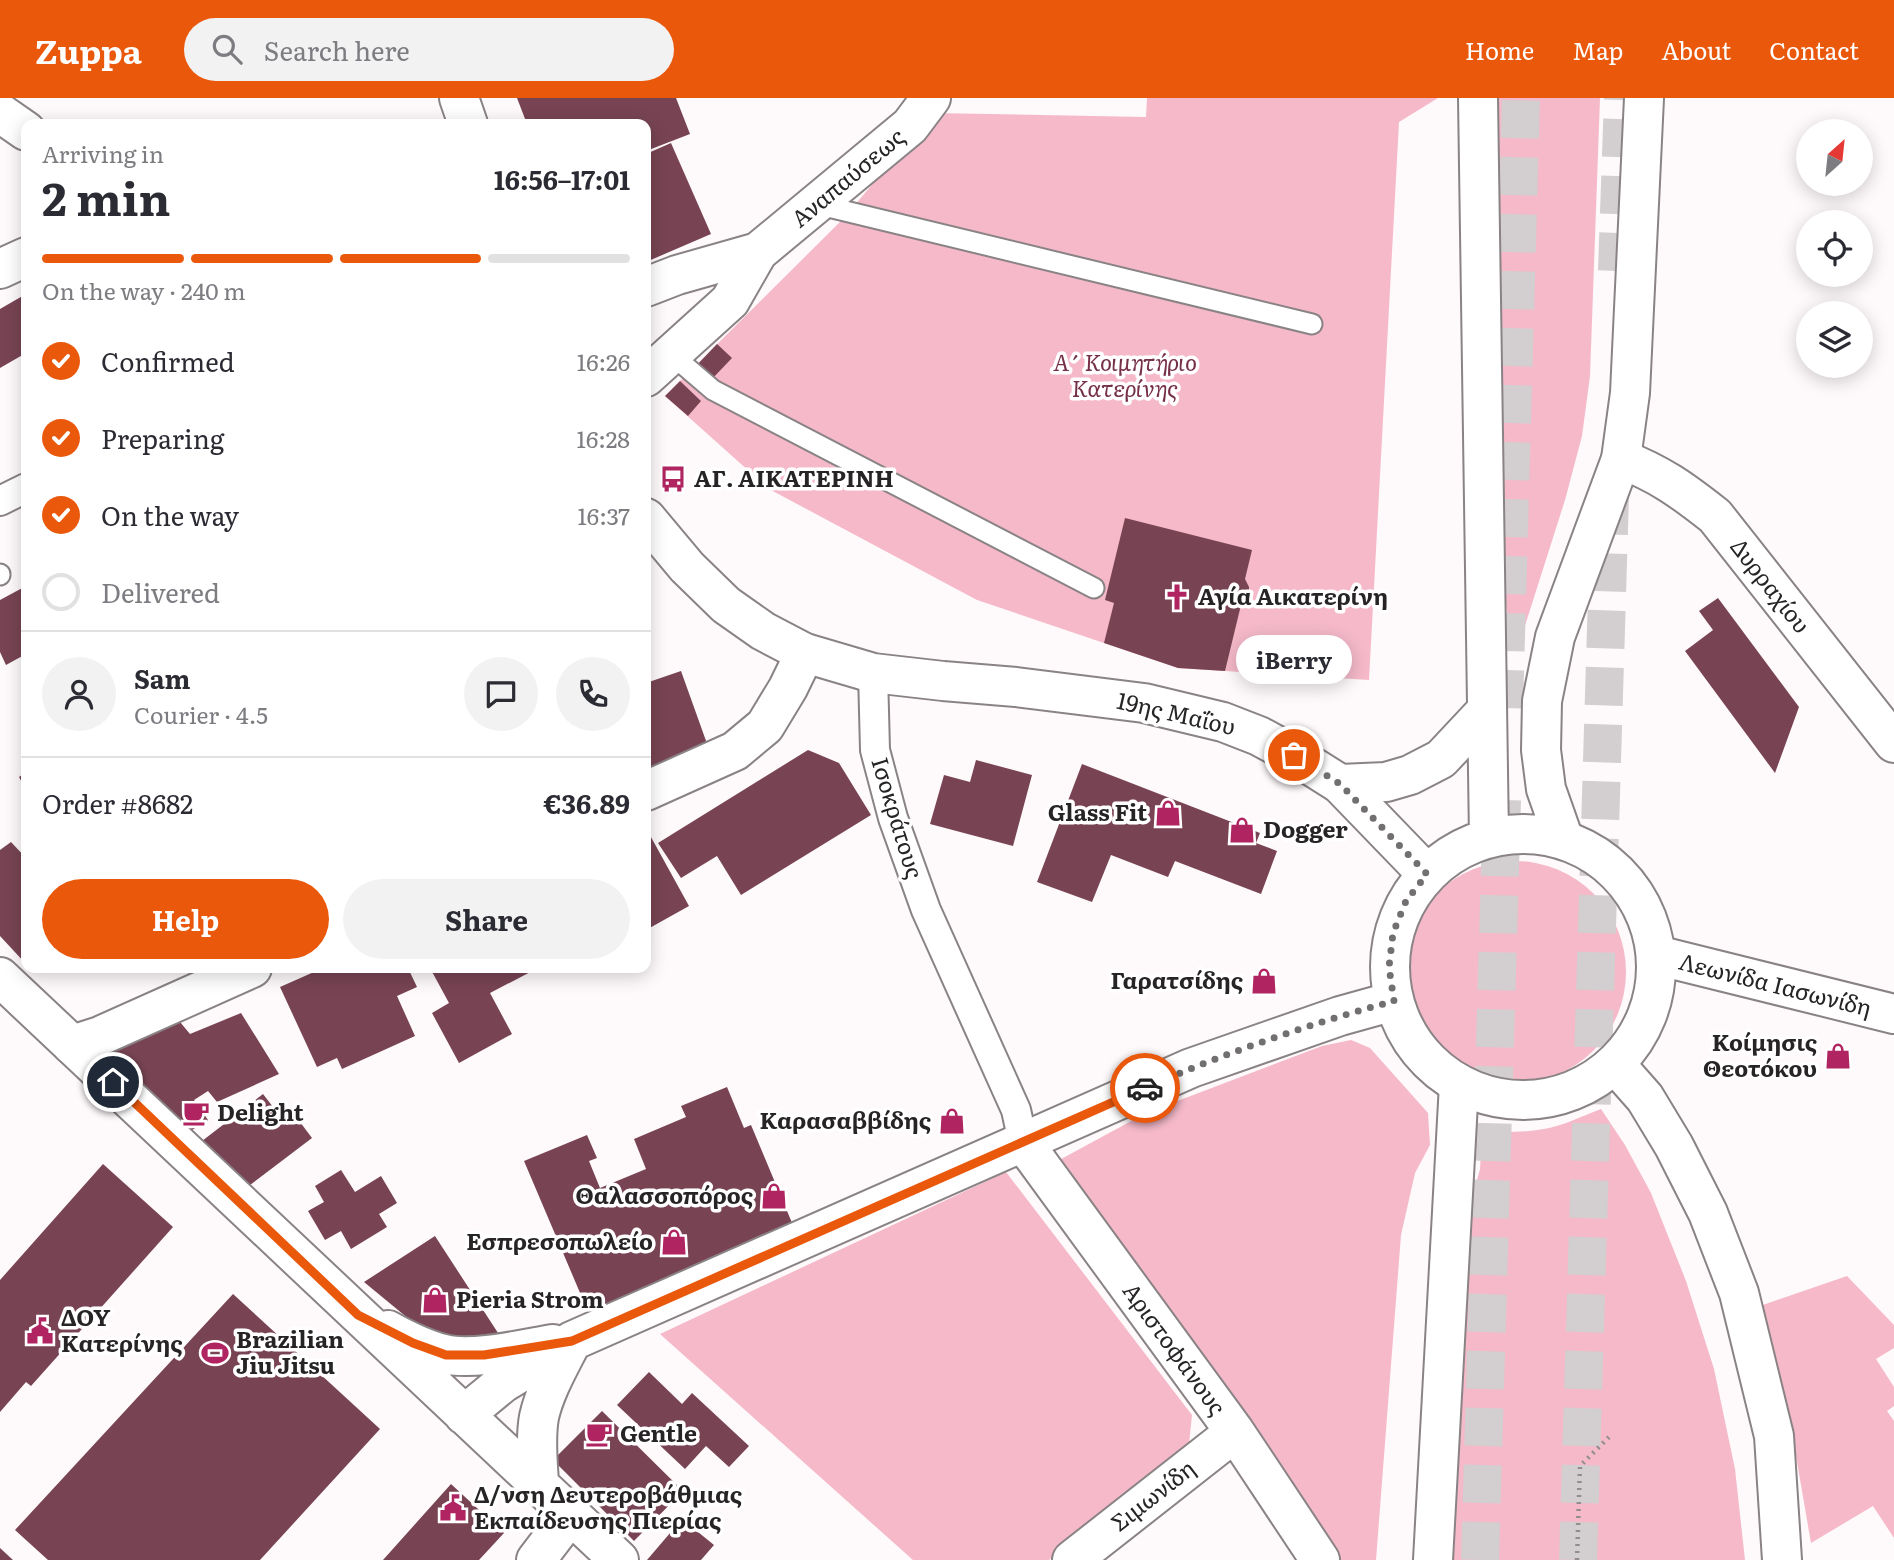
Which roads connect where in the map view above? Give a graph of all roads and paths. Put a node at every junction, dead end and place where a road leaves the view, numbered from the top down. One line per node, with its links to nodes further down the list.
1 (459, 98): 6 (main road)
2 (931, 98): 8 (main road, Αναπαύσεως)
3 (1478, 98): 22 (main road)
4 (1644, 98): 15 (main road)
5 (0, 113): 7 (main road)
6 (466, 119)
7 (21, 128)
8 (816, 204): 9 (main road, Αναπαύσεως); 13 (lane)
9 (758, 252): 12 (main road, Αναπαύσεως); 14 (main road, Αναπαύσεως)
10 (21, 259): 11 (main road)
11 (0, 269)
12 (651, 285)
13 (1312, 324)
14 (658, 365): 19 (lane)
15 (1620, 459): 23 (main road, Δυρραχίου); 27 (main road)
16 (21, 490): 17 (street)
17 (0, 501)
18 (651, 524): 20 (main road)
19 (1094, 589)
20 (805, 653): 21 (main road); 25 (main road)
21 (873, 673): 24 (main road, 19ης Μαΐου); 37 (street, Ισοκράτους)
22 (1486, 710): 24 (main road); 26 (main road)
23 (1894, 743)
24 (1340, 784): 28 (main road, 19ης Μαΐου)
25 (651, 789)
26 (1489, 838): 27 (main road); 28 (main road)
27 (1563, 840): 29 (main road)
28 (1427, 874): 32 (main road)
29 (1656, 955): 33 (main road, Λεωνίδα Ιασωνίδη); 35 (main road)
30 (241, 973): 34 (main road)
31 (4, 987): 34 (main road)
32 (1394, 1001): 36 (main road); 37 (main road)
33 (1894, 1014)
34 (72, 1045): 38 (main road)
35 (1615, 1064): 36 (main road); 51 (main road)
36 (1459, 1084): 49 (main road)
37 (1023, 1142): 39 (main road); 41 (main road, Αριστοφάνους)
38 (358, 1315): 39 (main road); 40 (main road)
39 (572, 1341): 40 (main road); 43 (main road)
40 (464, 1415): 43 (main road)
41 (1235, 1432): 47 (main road, Σιμωνίδη); 48 (main road, Αριστοφάνους)
42 (1609, 1437): 50 (path)
43 (539, 1484): 44 (main road)
44 (571, 1514): 45 (main road); 46 (main road)
45 (536, 1560)
46 (619, 1560)
47 (1072, 1560)
48 (1320, 1560)
49 (1433, 1560)
50 (1577, 1560)
51 (1782, 1560)

